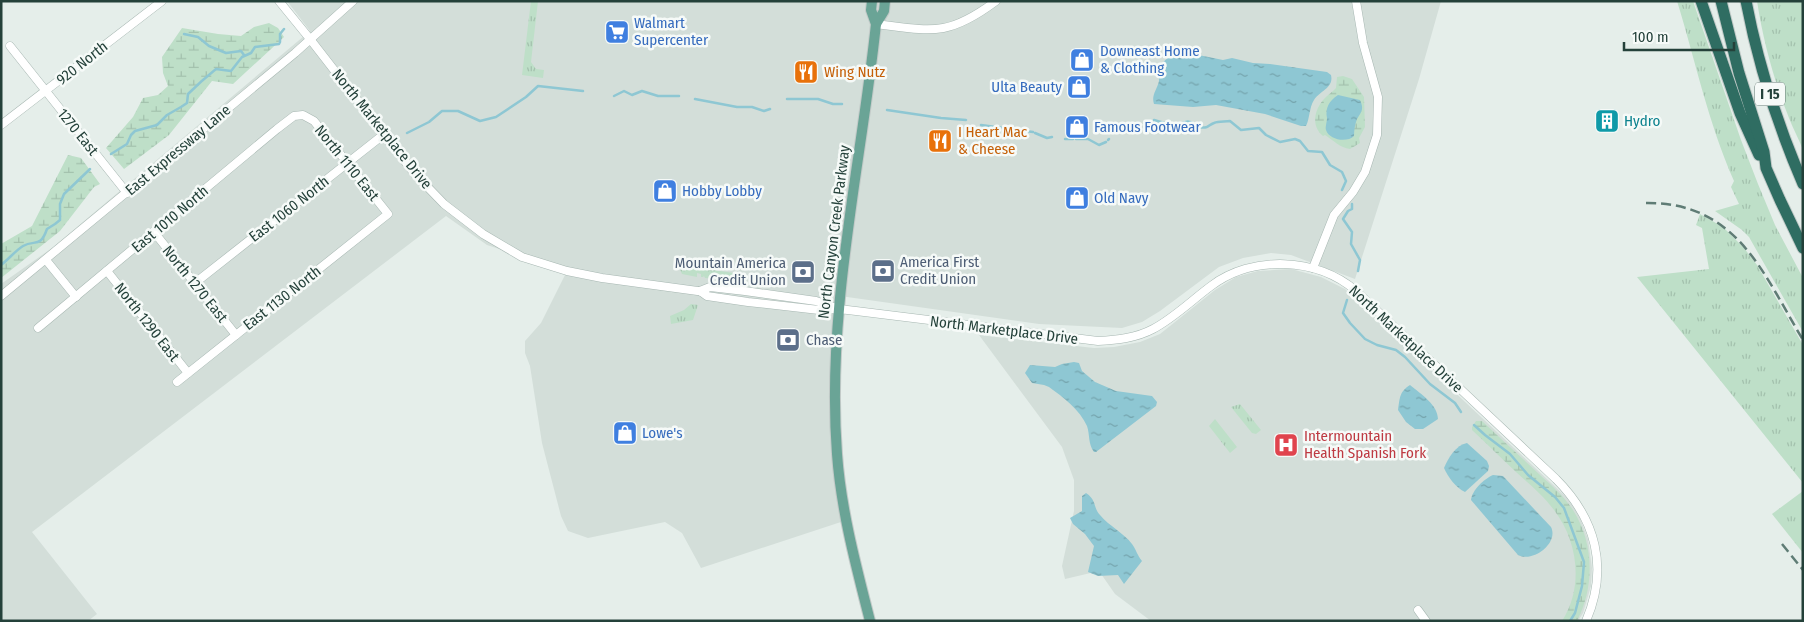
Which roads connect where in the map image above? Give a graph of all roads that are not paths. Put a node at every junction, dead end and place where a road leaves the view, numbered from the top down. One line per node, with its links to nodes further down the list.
1 (162, 1): 14 (street, 920 North)
2 (279, 1): 12 (street, North Marketplace Drive)
3 (353, 1): 12 (street, East Expressway Lane)
4 (872, 1): 11 (main road, North Canyon Creek Parkway)
5 (886, 1): 11 (main road, North Canyon Creek Parkway)
6 (996, 1): 11 (street)
7 (1356, 1): 26 (street)
8 (1701, 1): 19 (highway)
9 (1721, 1): 19 (highway, I 15)
10 (1746, 1): 20 (highway, I 15)
11 (876, 24): 32 (main road, North Canyon Creek Parkway)
12 (310, 39): 17 (street, North Marketplace Drive); 21 (street, East Expressway Lane)
13 (10, 46): 14 (street, 1270 East)
14 (46, 92): 16 (street, 920 North); 21 (street, 1270 East)
15 (303, 115): 18 (street, North 1110 East); 23 (street, East 1010 North)
16 (1, 125)
17 (383, 135): 18 (street, East 1060 North); 29 (street, North Marketplace Drive)
18 (347, 163): 22 (street, North 1110 East); 28 (street, East 1060 North)
19 (1766, 168): 24 (highway, I 15)
20 (1803, 184)
21 (127, 193): 25 (street, East Expressway Lane)
22 (388, 214): 34 (street, East 1130 North)
23 (154, 232): 27 (street, East 1010 North); 28 (street, North 1270 East)
24 (1803, 248)
25 (46, 260): 30 (street, East Expressway Lane); 31 (street)
26 (1313, 268): 32 (street, North Marketplace Drive); 40 (street, North Marketplace Drive)
27 (107, 271): 31 (street, East 1010 North); 35 (street, North 1290 East)
28 (195, 283): 34 (street, North 1270 East)
29 (700, 291): 32 (street, North Marketplace Drive); 32 (street, North Marketplace Drive)
30 (1, 296)
31 (76, 297): 33 (street, East 1010 North)
32 (839, 309): 38 (main road, North Canyon Creek Parkway)
33 (38, 328)
34 (236, 335): 35 (street, East 1130 North)
35 (188, 374): 36 (street, East 1130 North)
36 (177, 382)
37 (1418, 610): 39 (street)
38 (870, 621)
39 (1426, 621)
40 (1586, 621)

